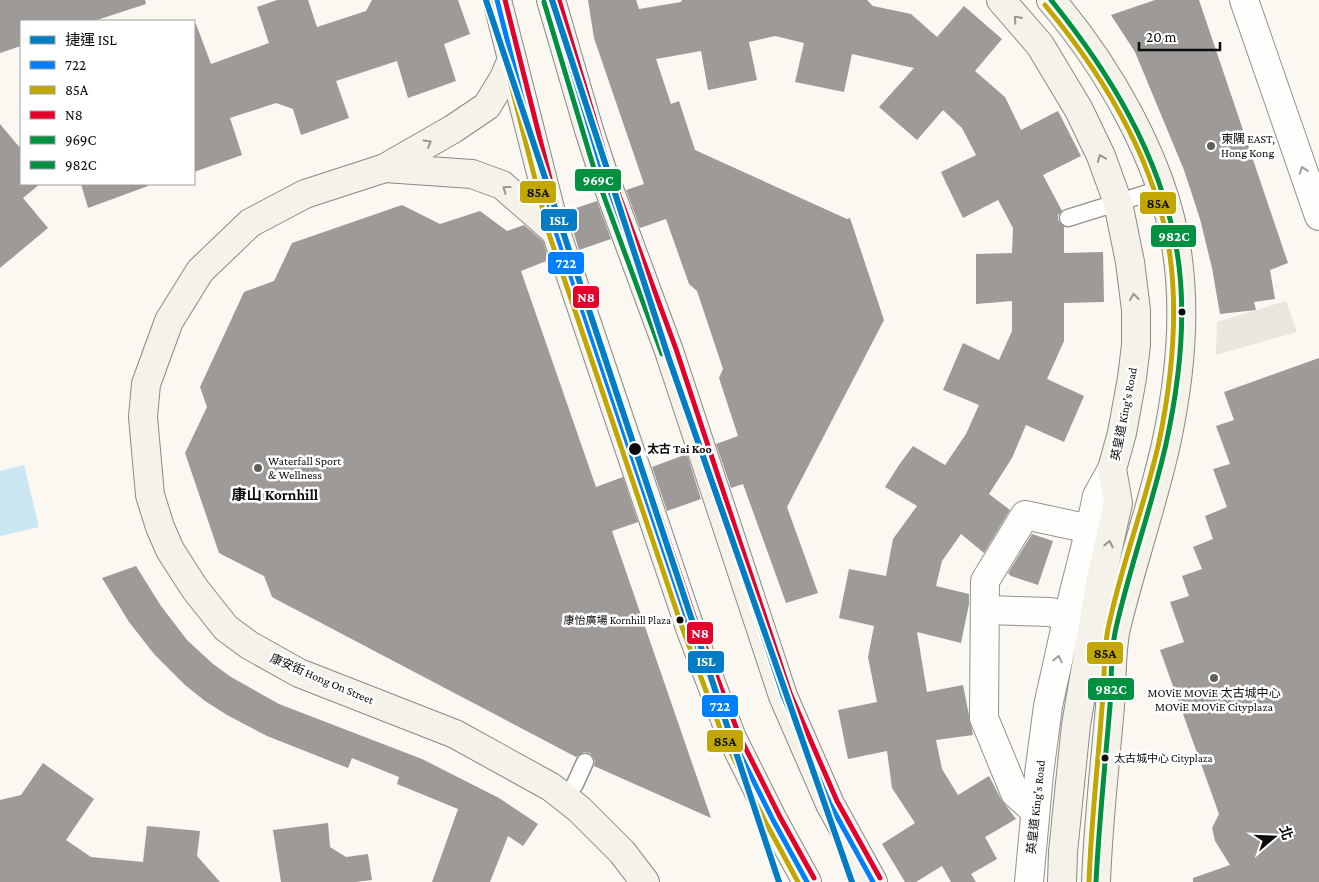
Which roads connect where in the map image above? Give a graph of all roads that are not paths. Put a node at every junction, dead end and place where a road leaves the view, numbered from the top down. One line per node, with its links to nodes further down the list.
1 (497, 0): 6 (street)
2 (551, 0): 24 (street)
3 (1001, 0): 9 (street, 英皇道 King's Road, one-way to 3)
4 (1051, 0): 8 (street)
5 (1244, 0): 10 (street, one-way to 5)
6 (512, 59): 7 (street, 康安街 Hong On Street, one-way to 6); 12 (street)
7 (385, 168): 12 (street, 康安街 Hong On Street, one-way to 7); 20 (street, 康安街 Hong On Street)
8 (1161, 189): 9 (lane); 17 (street)
9 (1118, 203): 11 (lane); 13 (street, 英皇道 King's Road, one-way to 9)
10 (1319, 216)
11 (1068, 218)
12 (556, 232): 23 (street)
13 (1112, 469): 14 (street, 英皇道 King's Road); 18 (street, one-way to 13)
14 (1090, 529): 15 (street); 16 (street, 英皇道 King's Road)
15 (986, 610): 16 (street); 21 (street)
16 (1068, 616): 21 (street, 英皇道 King's Road, one-way to 16)
17 (1115, 631): 18 (street); 27 (street)
18 (1076, 725): 26 (street)
19 (585, 762): 20 (lane)
20 (565, 798): 22 (street, 康安街 Hong On Street)
21 (1035, 811): 25 (street, 英皇道 King's Road)
22 (645, 882)
23 (807, 882)
24 (873, 882)
25 (1028, 882)
26 (1062, 882)
27 (1096, 882)

